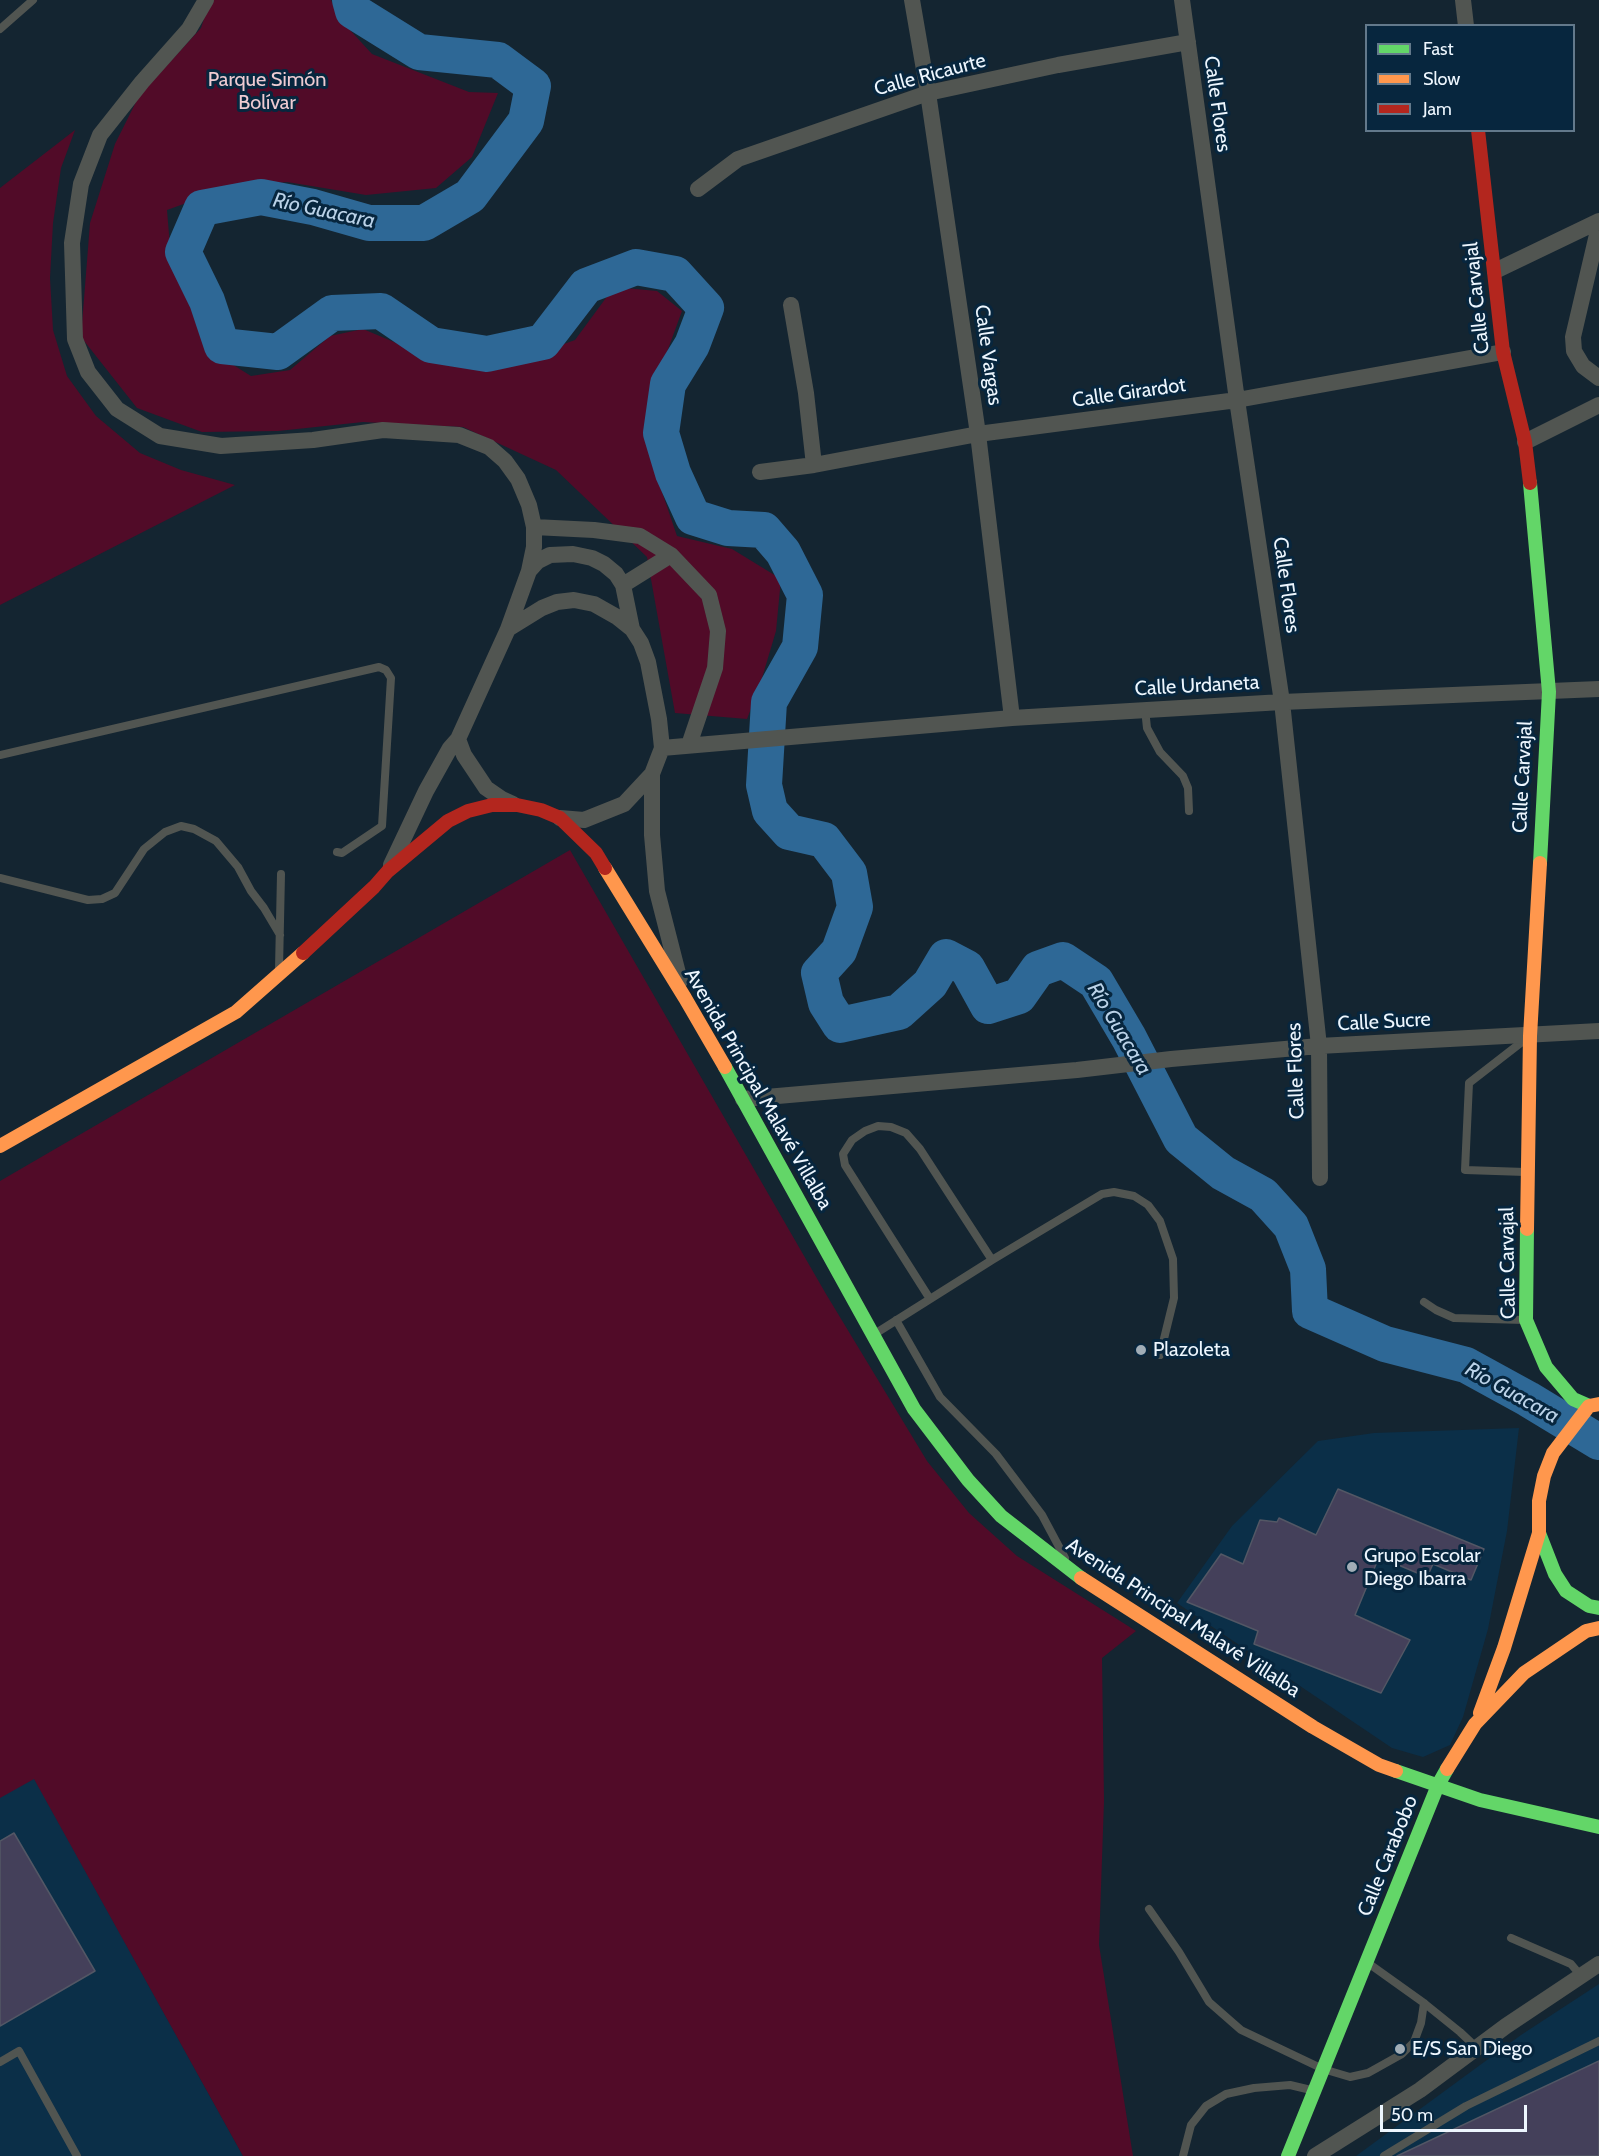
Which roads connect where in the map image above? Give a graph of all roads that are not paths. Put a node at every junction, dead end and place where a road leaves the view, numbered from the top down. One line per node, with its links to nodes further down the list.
1 (206, 0): 23 (street)
2 (912, 0): 9 (street, Calle Vargas)
3 (1182, 0): 8 (street, Calle Flores)
4 (1463, 0): 6 (street)
5 (28, 2): 7 (lane)
6 (1466, 24)
7 (0, 29)
8 (1188, 42): 9 (street, Calle Ricaurte); 17 (street, Calle Flores)
9 (928, 93): 11 (street, Calle Ricaurte); 19 (street, Calle Vargas)
10 (1478, 132): 13 (street, Calle Carvajal)
11 (698, 189)
12 (1599, 223): 13 (street); 16 (street)
13 (1495, 271): 15 (street, Calle Carvajal)
14 (791, 305): 21 (street)
15 (1503, 352): 17 (street, Calle Girardot); 20 (street, Calle Carvajal)
16 (1599, 378)
17 (1238, 400): 19 (street, Calle Girardot); 31 (street, Calle Flores)
18 (1599, 405): 20 (street)
19 (978, 434): 21 (street, Calle Girardot); 33 (street, Calle Vargas)
20 (1525, 442): 30 (street, Calle Carvajal)
21 (814, 465): 22 (street, Calle Girardot)
22 (760, 472)
23 (534, 527): 24 (street); 25 (street)
24 (671, 555): 26 (street); 35 (street)
25 (528, 571): 26 (street); 27 (street)
26 (623, 585): 28 (street)
27 (508, 628): 28 (street); 34 (street)
28 (632, 629): 36 (street)
29 (1599, 689): 30 (street, Calle Urdaneta)
30 (1549, 692): 31 (street, Calle Urdaneta); 50 (street, Calle Carvajal)
31 (1282, 702): 32 (street, Calle Urdaneta); 51 (street, Calle Flores)
32 (1145, 710): 33 (street, Calle Urdaneta); 40 (lane)
33 (1012, 717): 35 (street, Calle Urdaneta)
34 (458, 739): 39 (street); 43 (street)
35 (696, 744): 36 (street, Calle Urdaneta)
36 (662, 748): 38 (street)
37 (0, 755): 42 (lane)
38 (652, 774): 41 (street); 48 (street)
39 (517, 805): 41 (street, Avenida Principal Malavé Villalba); 43 (street, Avenida Principal Malavé Villalba)
40 (1190, 811)
41 (560, 818): 48 (street, Avenida Principal Malavé Villalba)
42 (337, 852)
43 (388, 871): 47 (street, Avenida Principal Malavé Villalba)
44 (281, 874): 46 (lane)
45 (0, 878): 46 (lane)
46 (280, 935): 47 (lane)
47 (279, 976): 53 (street, Avenida Principal Malavé Villalba)
48 (684, 998): 52 (street, Avenida Principal Malavé Villalba)
49 (1599, 1031): 50 (street, Calle Sucre)
50 (1530, 1036): 51 (street, Calle Sucre); 54 (street, Calle Carvajal); 54 (lane)
51 (1319, 1046): 52 (street, Calle Sucre); 55 (street, Calle Flores)
52 (743, 1099): 61 (street, Avenida Principal Malavé Villalba)
53 (0, 1146)
54 (1528, 1172): 60 (street, Calle Carvajal)
55 (1320, 1178)
56 (992, 1260): 57 (lane); 57 (lane); 62 (lane)
57 (930, 1299): 59 (lane)
58 (1424, 1302): 60 (lane)
59 (896, 1320): 61 (lane); 65 (lane)
60 (1526, 1320): 63 (street, Calle Carvajal)
61 (873, 1335): 65 (street, Avenida Principal Malavé Villalba)
62 (1160, 1355)
63 (1594, 1405): 64 (street)
64 (1539, 1533): 66 (street); 68 (street)
65 (1074, 1574): 69 (street, Avenida Principal Malavé Villalba)
66 (1599, 1608)
67 (1599, 1628): 68 (street, Calle Carabobo)
68 (1475, 1724): 69 (street, Calle Carabobo)
69 (1438, 1785): 70 (street, Avenida Principal Malavé Villalba); 73 (street, Calle Carabobo)
70 (1599, 1827)
71 (1149, 1910): 80 (lane)
72 (1511, 1938): 75 (lane)
73 (1366, 1961): 76 (lane); 80 (street, Calle Carabobo)
74 (1599, 1964): 75 (street)
75 (1581, 1976): 78 (street)
76 (1424, 2003): 78 (lane); 80 (lane)
77 (1599, 2041): 86 (lane)
78 (1477, 2048): 85 (street)
79 (0, 2062): 82 (lane)
80 (1323, 2069): 81 (street, Calle Carabobo)
81 (1314, 2091): 83 (lane); 84 (street, Calle Carabobo)
82 (76, 2156)
83 (1182, 2156)
84 (1288, 2156)
85 (1315, 2156)
86 (1384, 2156)

